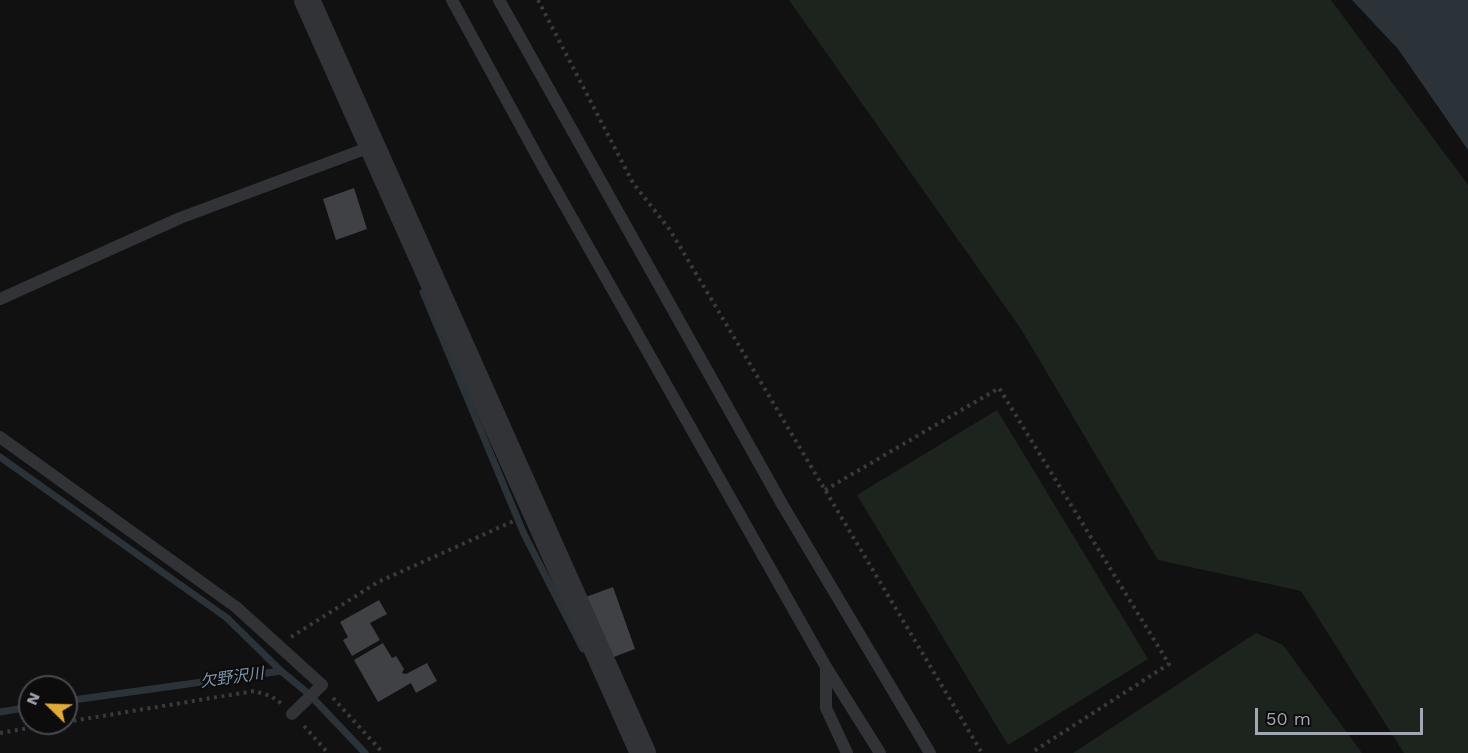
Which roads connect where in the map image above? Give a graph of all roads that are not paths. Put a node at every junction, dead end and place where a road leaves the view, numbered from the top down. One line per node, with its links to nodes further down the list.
1 (307, 0): 4 (street)
2 (452, 0): 7 (lane)
3 (499, 0): 12 (lane)
4 (373, 146): 5 (lane); 9 (street)
5 (0, 299)
6 (0, 437): 8 (lane)
7 (826, 667): 10 (lane); 11 (lane)
8 (296, 710)
9 (643, 753)
10 (847, 753)
11 (880, 753)
12 (930, 753)

